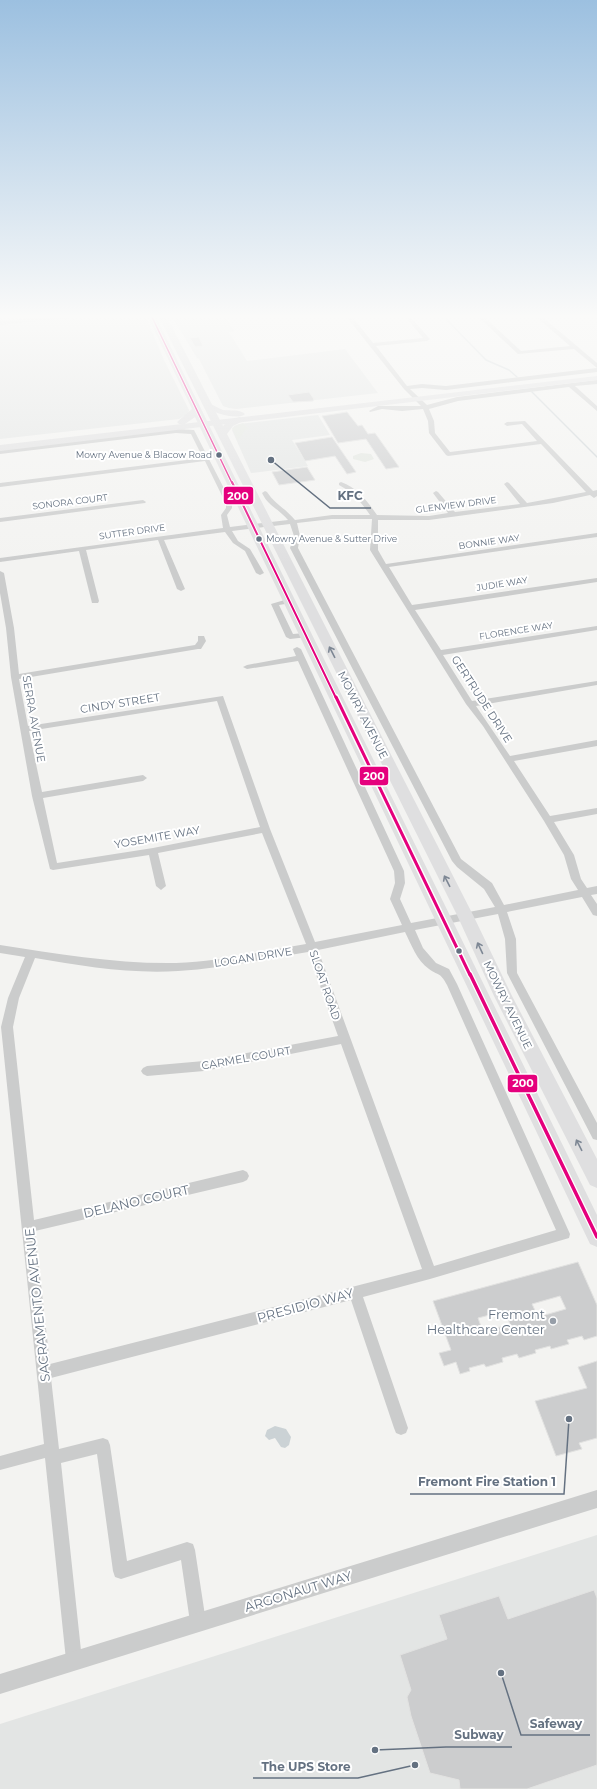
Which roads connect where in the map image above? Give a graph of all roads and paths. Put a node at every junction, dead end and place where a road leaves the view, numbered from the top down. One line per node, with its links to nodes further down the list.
1 (191, 398): 13 (main road, MOWRY AVENUE)
2 (204, 398): 8 (main road, MOWRY AVENUE)
3 (399, 398): 12 (main road)
4 (403, 398): 15 (main road)
5 (416, 398): 9 (street)
6 (461, 398): 9 (street)
7 (585, 398): 10 (street)
8 (208, 406): 12 (main road); 14 (main road, MOWRY AVENUE)
9 (425, 407): 11 (street); 20 (street)
10 (597, 410)
11 (372, 411)
12 (253, 413): 14 (main road)
13 (200, 418): 14 (main road); 16 (main road); 21 (main road); 38 (main road, MOWRY AVENUE)
14 (215, 420): 15 (main road); 18 (main road, MOWRY AVENUE)
15 (240, 420): 18 (main road)
16 (182, 422): 19 (main road)
17 (507, 424): 20 (street)
18 (222, 433): 37 (main road, MOWRY AVENUE)
19 (0, 442)
20 (541, 442): 27 (street)
21 (0, 448)
22 (0, 452): 23 (street)
23 (207, 459): 26 (street); 39 (street)
24 (341, 484): 34 (street)
25 (507, 484): 32 (street)
26 (0, 485)
27 (594, 492): 30 (street); 32 (street, GLENVIEW DRIVE)
28 (265, 493): 36 (street)
29 (436, 493): 33 (street)
30 (597, 499)
31 (143, 502): 35 (street, SONORA COURT)
32 (526, 505): 33 (street, GLENVIEW DRIVE)
33 (453, 515): 34 (street, GLENVIEW DRIVE)
34 (375, 518): 36 (street, GLENVIEW DRIVE); 44 (street, GERTRUDE DRIVE)
35 (0, 520)
36 (293, 522): 37 (street, GLENVIEW DRIVE); 74 (street, MOWRY AVENUE)
37 (268, 524): 38 (street, SUTTER DRIVE); 76 (main road, MOWRY AVENUE, one-way to 37)
38 (252, 526): 39 (street, SUTTER DRIVE); 77 (main road, MOWRY AVENUE)
39 (227, 529): 41 (street, SUTTER DRIVE); 46 (street)
40 (597, 535): 44 (street, BONNIE WAY)
41 (160, 538): 42 (street, SUTTER DRIVE); 48 (street)
42 (82, 549): 43 (street, SUTTER DRIVE); 49 (street)
43 (0, 560)
44 (384, 566): 50 (street, GERTRUDE DRIVE)
45 (0, 573): 57 (street, SERRA AVENUE)
46 (260, 573)
47 (597, 580): 50 (street, JUDIE WAY)
48 (181, 589)
49 (95, 601)
50 (410, 608): 54 (street, GERTRUDE DRIVE)
51 (597, 628): 54 (street, FLORENCE WAY)
52 (201, 638): 55 (street)
53 (109, 652): 55 (street)
54 (439, 653): 60 (street, GERTRUDE DRIVE)
55 (112, 661): 57 (street)
56 (246, 667): 78 (street)
57 (15, 677): 61 (street, SERRA AVENUE)
58 (597, 683): 60 (street)
59 (220, 698): 61 (street, CINDY STREET); 68 (street, SLOAT ROAD)
60 (470, 704): 63 (street, GERTRUDE DRIVE)
61 (24, 729): 65 (street, SERRA AVENUE)
62 (597, 743): 63 (street)
63 (508, 759): 67 (street, GERTRUDE DRIVE)
64 (143, 778): 65 (street)
65 (37, 796): 70 (street, SERRA AVENUE)
66 (597, 811): 67 (street)
67 (548, 820): 73 (street, GERTRUDE DRIVE)
68 (265, 829): 69 (street, YOSEMITE WAY); 79 (street, SLOAT ROAD)
69 (153, 851): 70 (street, YOSEMITE WAY); 71 (street)
70 (53, 867)
71 (161, 886)
72 (597, 890): 73 (street, LOGAN DRIVE)
73 (585, 892): 74 (street, LOGAN DRIVE); 75 (street, GERTRUDE DRIVE)
74 (500, 908): 76 (street, LOGAN DRIVE); 84 (street, MOWRY AVENUE)
75 (597, 912)
76 (465, 916): 77 (street, LOGAN DRIVE); 86 (main road, MOWRY AVENUE, one-way to 76)
77 (443, 920): 78 (street, LOGAN DRIVE); 88 (main road, MOWRY AVENUE)
78 (407, 927): 79 (street, LOGAN DRIVE); 89 (street, PRESIDIO WAY)
79 (312, 947): 81 (street, LOGAN DRIVE); 82 (street, SLOAT ROAD)
80 (0, 949): 81 (street, LOGAN DRIVE)
81 (32, 954): 87 (street, SACRAMENTO AVENUE)
82 (344, 1039): 83 (street, CARMEL COURT); 89 (street, SLOAT ROAD)
83 (147, 1070)
84 (597, 1135)
85 (243, 1176): 87 (street, DELANO COURT)
86 (597, 1179)
87 (28, 1227): 91 (street, SACRAMENTO AVENUE)
88 (597, 1237)
89 (430, 1273): 90 (street, PRESIDIO WAY)
90 (356, 1292): 91 (street, PRESIDIO WAY); 92 (street)
91 (44, 1373): 93 (street, SACRAMENTO AVENUE)
92 (401, 1428)
93 (52, 1453): 94 (street); 96 (street); 97 (street, SACRAMENTO AVENUE)
94 (0, 1464)
95 (597, 1499): 96 (street, ARGONAUT WAY)
96 (198, 1622): 97 (street, ARGONAUT WAY)
97 (74, 1660): 98 (street, ARGONAUT WAY)
98 (0, 1684)

